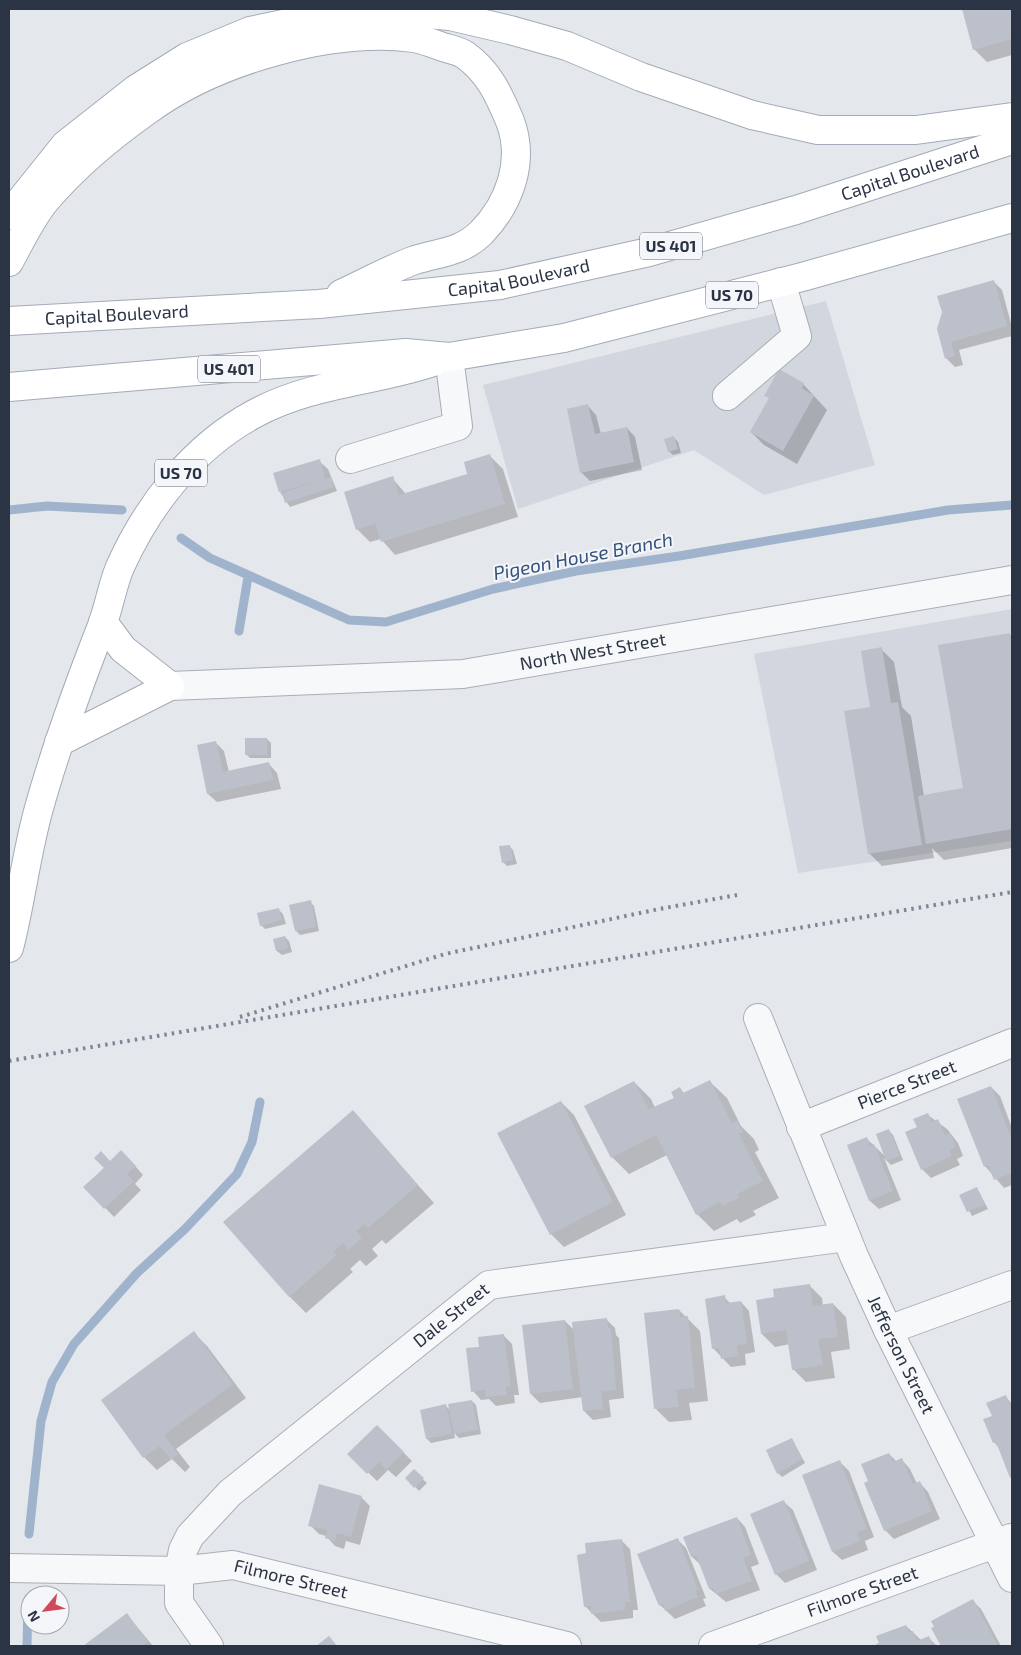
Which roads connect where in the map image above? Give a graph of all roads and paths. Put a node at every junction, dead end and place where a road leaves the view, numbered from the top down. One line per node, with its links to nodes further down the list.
1 (1012, 117): 3 (main road)
2 (1012, 140): 7 (main road, Capital Boulevard / US 401)
3 (9, 215)
4 (1012, 218): 6 (main road, US 70)
5 (13, 254): 7 (main road)
6 (781, 282): 9 (main road, US 70); 11 (street)
7 (319, 304): 8 (main road, Capital Boulevard / US 401)
8 (9, 321)
9 (449, 356): 10 (main road, US 401); 12 (street); 14 (main road, US 70)
10 (9, 387)
11 (727, 396)
12 (350, 459)
13 (1012, 580): 15 (street, North West Street)
14 (103, 622): 15 (main road); 16 (main road, US 70)
15 (170, 686): 16 (main road)
16 (59, 742): 17 (main road, US 70)
17 (9, 948)
18 (758, 1018): 20 (street, Jefferson Street)
19 (1012, 1043): 20 (street, Pierce Street)
20 (802, 1127): 21 (street, Jefferson Street)
21 (846, 1237): 23 (street, Jefferson Street); 26 (street, Dale Street)
22 (1012, 1285): 23 (street)
23 (888, 1330): 24 (street, Jefferson Street)
24 (1004, 1540): 27 (street, Jefferson Street); 30 (street, Filmore Street)
25 (9, 1568): 26 (street, Filmore Street)
26 (179, 1571): 28 (street, Dale Street); 29 (street, Filmore Street)
27 (1012, 1578)
28 (209, 1646)
29 (567, 1646)
30 (713, 1646)

